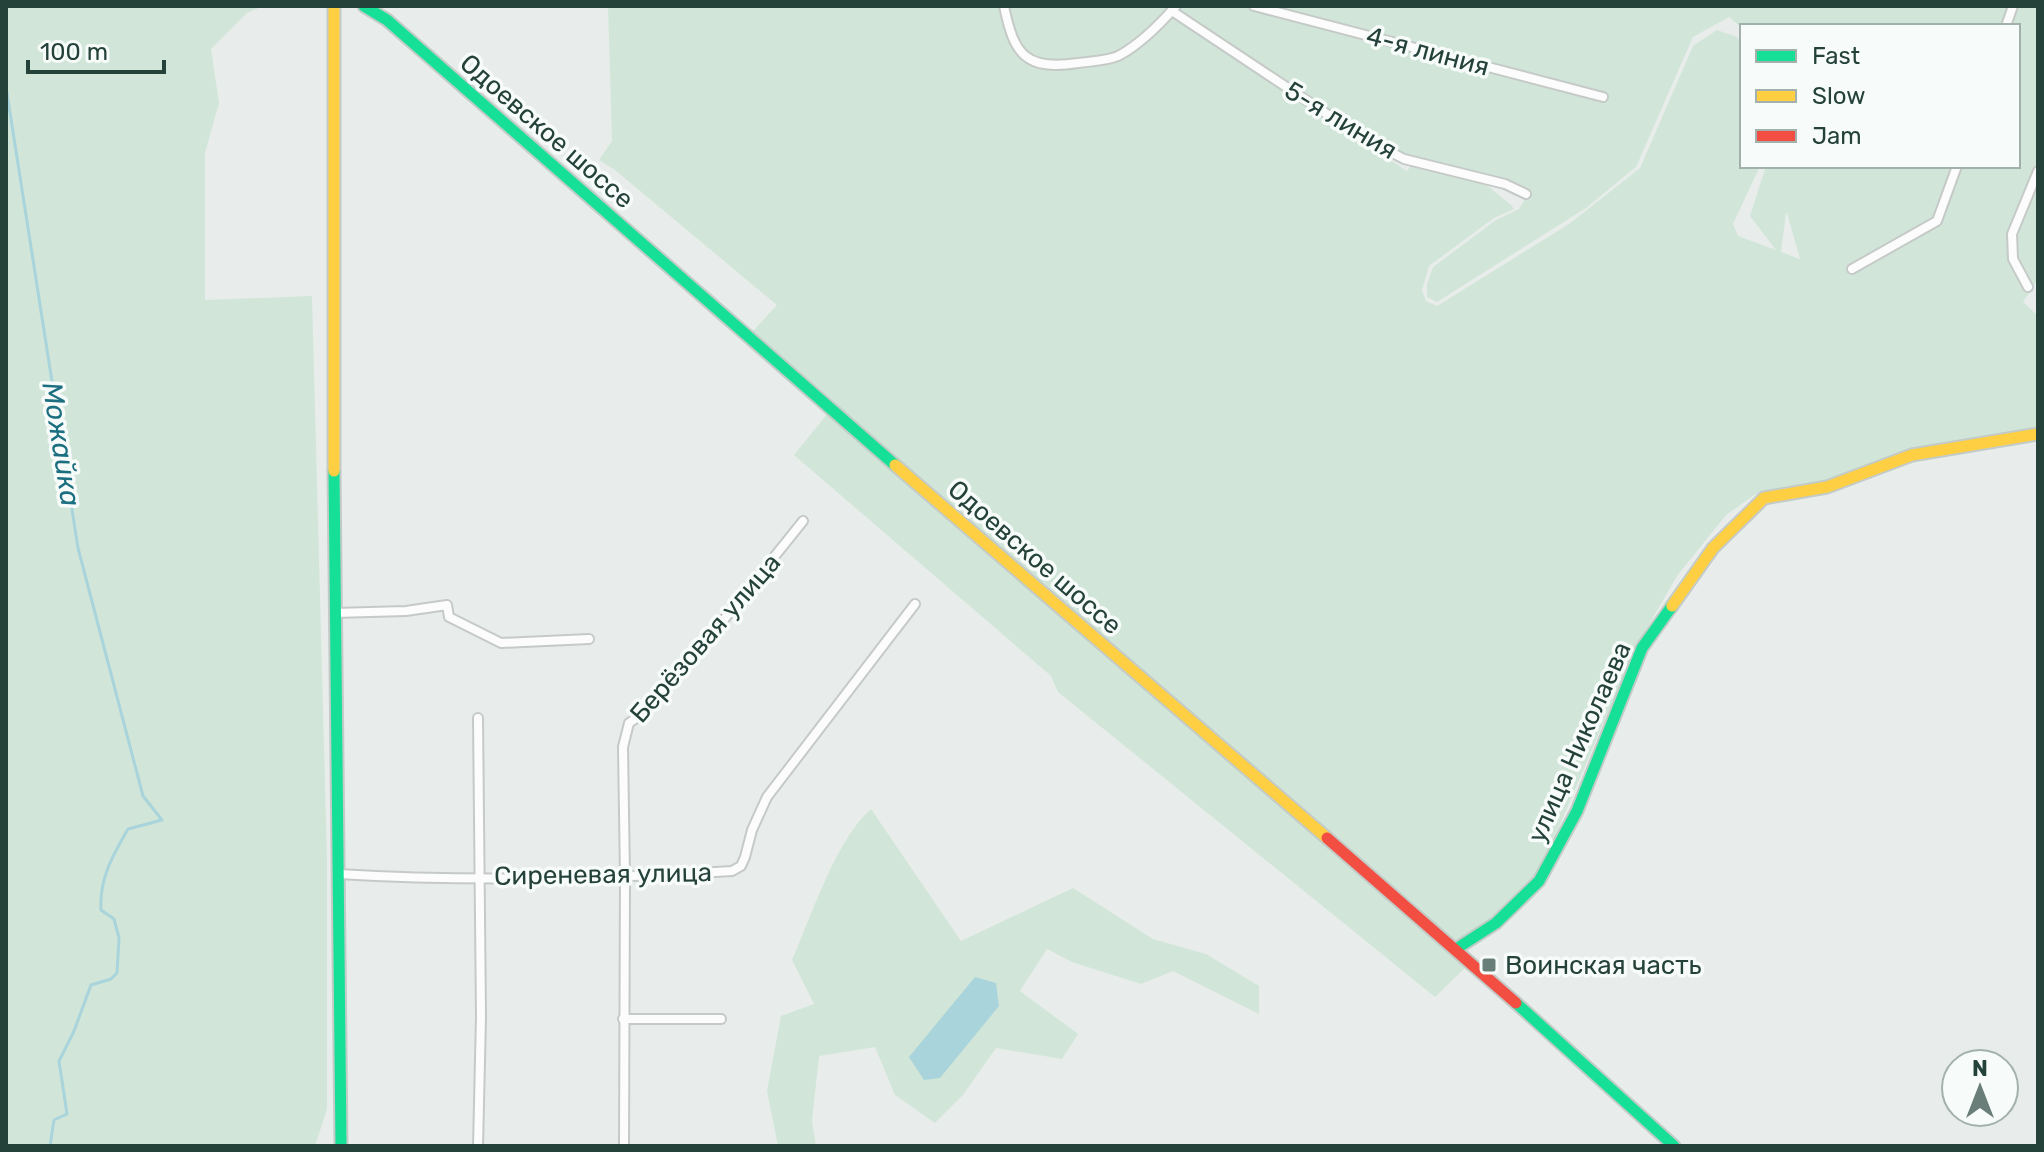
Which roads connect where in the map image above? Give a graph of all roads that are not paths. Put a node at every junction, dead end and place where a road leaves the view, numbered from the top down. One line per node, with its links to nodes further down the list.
1 (334, 6): 15 (main road)
2 (364, 6): 21 (main road, Одоевское шоссе)
3 (1004, 6): 5 (street)
4 (1254, 6): 6 (street, 4-я линия)
5 (1174, 8): 9 (street, 5-я линия)
6 (1603, 97)
7 (1956, 168): 10 (street)
8 (2038, 171): 11 (street)
9 (1526, 194)
10 (1852, 269)
11 (2028, 287)
12 (2038, 434): 21 (main road, улица Николаева)
13 (803, 521): 20 (street, Берёзовая улица)
14 (915, 604): 20 (street, Сиреневая улица)
15 (334, 613): 16 (street); 18 (main road)
16 (589, 639)
17 (478, 718): 19 (street)
18 (338, 874): 19 (street, Сиреневая улица); 24 (main road)
19 (480, 877): 20 (street, Сиреневая улица); 25 (street)
20 (625, 877): 22 (street, Берёзовая улица)
21 (1456, 949): 27 (main road, Одоевское шоссе)
22 (623, 1019): 23 (street); 26 (street, Берёзовая улица)
23 (721, 1019)
24 (341, 1146)
25 (478, 1146)
26 (624, 1146)
27 (1674, 1146)

